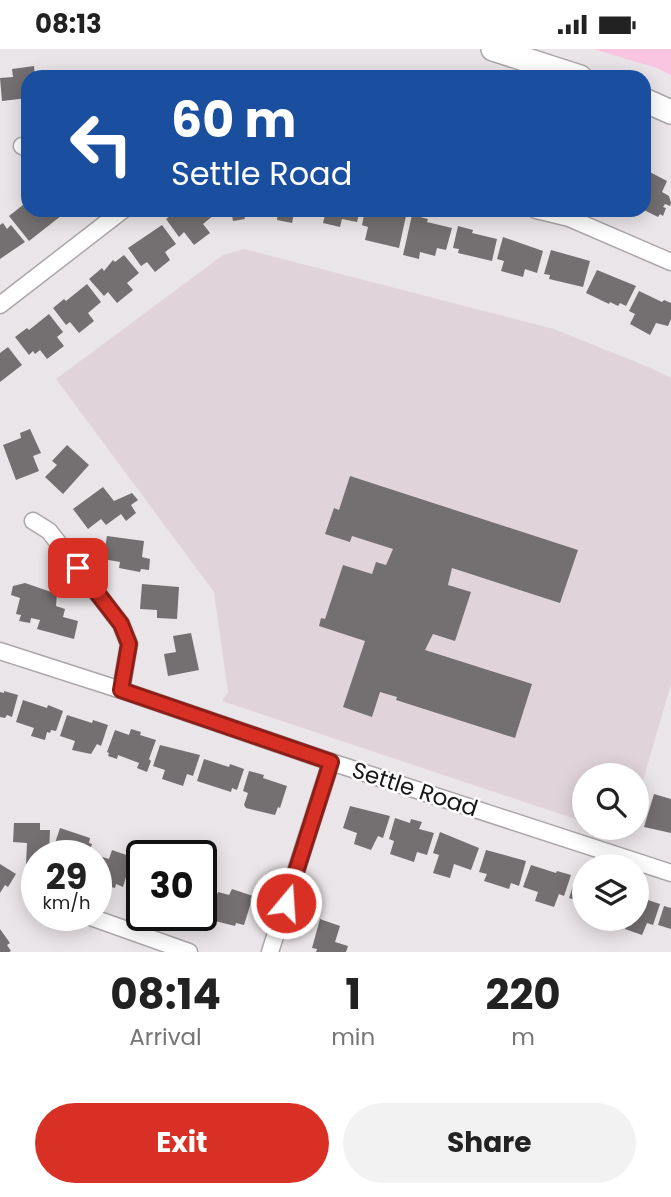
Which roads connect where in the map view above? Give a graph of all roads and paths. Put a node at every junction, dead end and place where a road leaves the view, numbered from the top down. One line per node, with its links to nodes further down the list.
1 (493, 49): 2 (street)
2 (558, 70)
3 (651, 103): 4 (street)
4 (671, 113)
5 (102, 217): 8 (street)
6 (565, 217): 7 (street)
7 (671, 262)
8 (0, 305)
9 (33, 521): 11 (street)
10 (0, 651): 11 (street, Settle Road)
11 (121, 690): 12 (street, Settle Road)
12 (331, 762): 13 (street, Settle Road); 16 (street)
13 (671, 873)
14 (112, 925): 15 (street)
15 (189, 952)
16 (270, 952)

